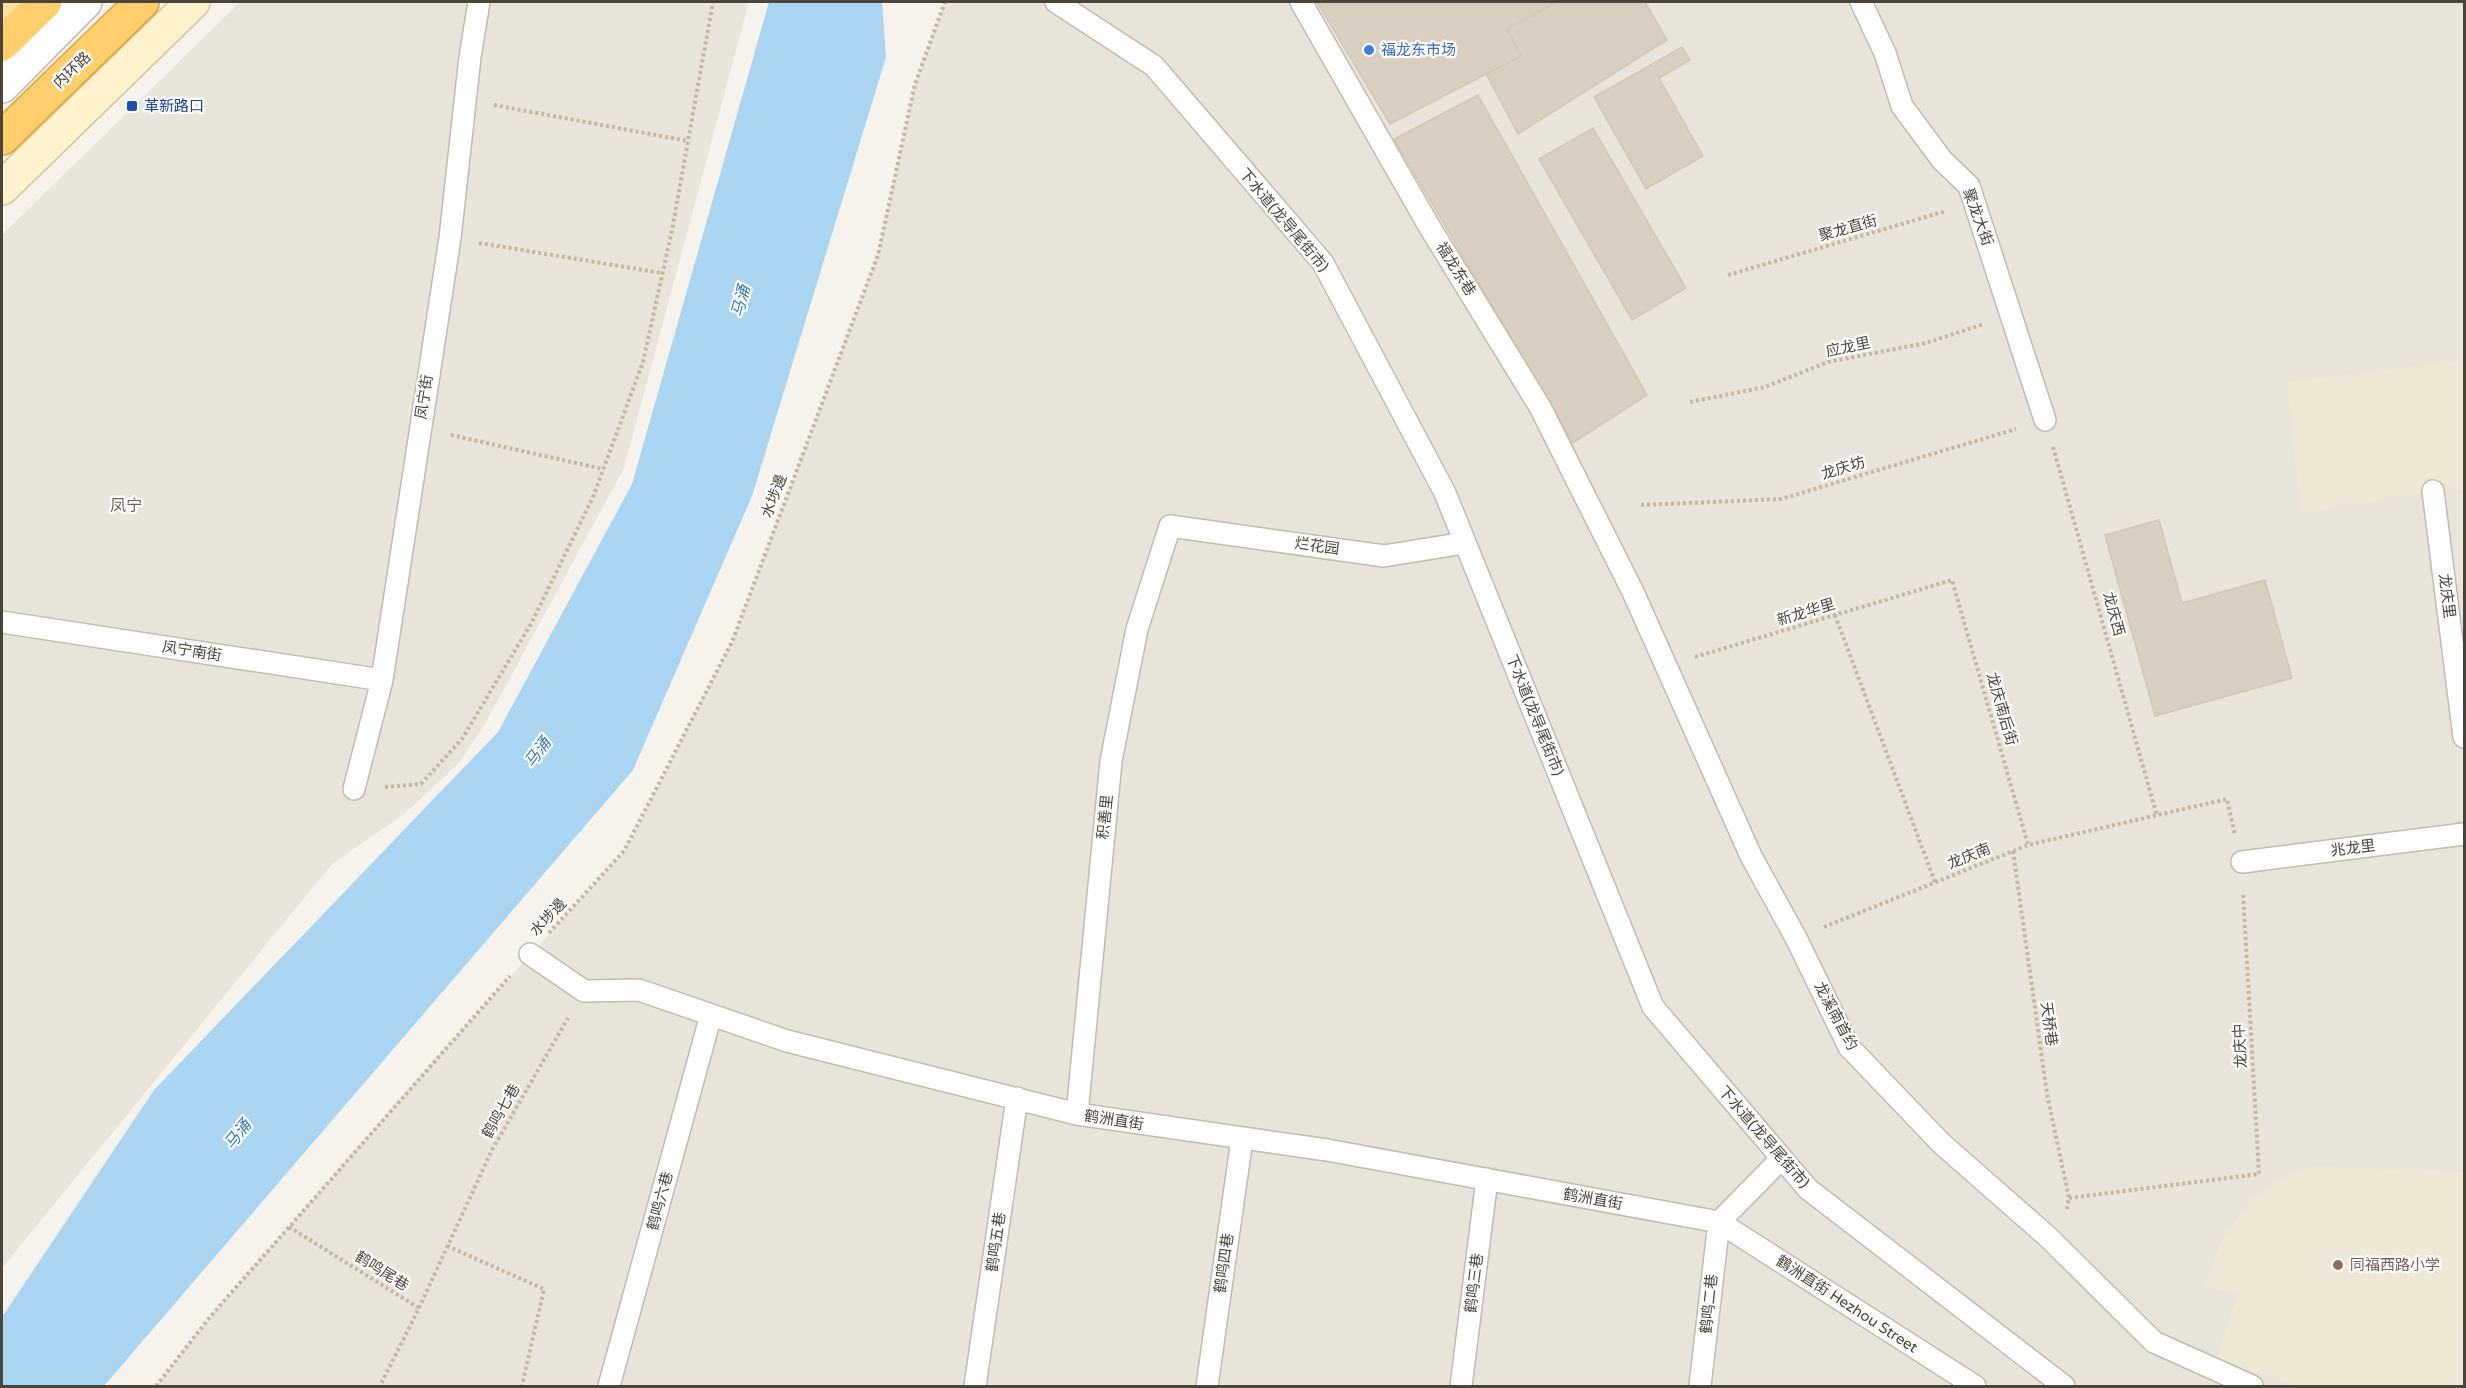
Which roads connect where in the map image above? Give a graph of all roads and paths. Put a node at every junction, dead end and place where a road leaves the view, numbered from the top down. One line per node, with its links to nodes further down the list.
1 (5, 2): 13 (main road)
2 (45, 2): 14 (highway)
3 (85, 2): 15 (street)
4 (142, 2): 17 (highway, 内环路)
5 (150, 2): 19 (main road)
6 (193, 2): 20 (main road)
7 (479, 2): 16 (lane, 凤宁街)
8 (713, 2): 18 (path)
9 (945, 2): 49 (path, 水埗邊)
10 (1056, 2): 34 (lane, 下水道(龙导尾街市))
11 (1301, 2): 33 (lane, 福龙东巷)
12 (1861, 2): 21 (lane, 聚龙大街)
13 (2, 5)
14 (2, 45)
15 (2, 86)
16 (465, 99): 18 (path); 22 (lane, 凤宁街)
17 (2, 138)
18 (688, 141): 23 (path)
19 (2, 147)
20 (2, 188)
21 (1974, 202): 24 (path, 聚龙直街); 25 (lane, 聚龙大街)
22 (450, 238): 23 (path); 28 (lane, 凤宁街)
23 (662, 273): 29 (path)
24 (1728, 275)
25 (2012, 314): 26 (path, 应龙里); 27 (lane, 聚龙大街)
26 (1690, 402)
27 (2045, 420): 31 (path, 龙庆坊); 42 (path, 龙庆西)
28 (419, 428): 29 (path); 39 (lane, 凤宁街)
29 (603, 469): 41 (path)
30 (2433, 491): 40 (lane, 龙庆里)
31 (1641, 505)
32 (1170, 526): 34 (lane, 烂花园); 53 (lane, 积善里)
33 (1607, 540): 38 (lane, 龙溪南首约)
34 (1464, 543): 55 (lane, 下水道(龙导尾街市))
35 (1952, 580): 36 (path, 新龙华里); 44 (path, 龙庆南后街)
36 (1835, 615): 38 (path, 新龙华里); 47 (path)
37 (2, 622): 39 (lane, 凤宁南街)
38 (1666, 666): 48 (lane, 龙溪南首约)
39 (382, 680): 41 (lane, 凤宁街)
40 (2464, 737)
41 (354, 789)
42 (2157, 816): 44 (path, 龙庆南); 46 (path, 龙庆中)
43 (2464, 834): 46 (lane, 兆龙里)
44 (2028, 845): 45 (path, 龙庆南)
45 (2013, 851): 47 (path, 龙庆南); 57 (path, 天桥巷)
46 (2242, 862): 57 (path, 龙庆中)
47 (1935, 882): 48 (path, 龙庆南)
48 (1796, 938): 72 (lane, 龙溪南首约)
49 (530, 954): 50 (lane); 59 (path, 水埗邊)
50 (584, 991): 51 (lane, 鹤洲直街); 60 (path, 鹤鸣七巷)
51 (711, 1015): 52 (lane, 鹤洲直街); 65 (lane, 鹤鸣六巷)
52 (1017, 1098): 53 (lane, 鹤洲直街); 66 (lane, 鹤鸣五巷)
53 (1077, 1114): 54 (lane, 鹤洲直街)
54 (1242, 1139): 56 (lane, 鹤洲直街); 67 (lane, 鹤鸣四巷)
55 (1782, 1158): 58 (lane); 71 (lane, 下水道(龙导尾街市))
56 (1487, 1179): 58 (lane, 鹤洲直街); 68 (lane, 鹤鸣三巷)
57 (2069, 1198)
58 (1719, 1222): 69 (lane, 鹤鸣二巷); 70 (lane, 鶴洲直街 Hezhou Street)
59 (289, 1227): 61 (path, 鹤鸣尾巷); 62 (path, 水埗邊)
60 (447, 1246): 61 (path, 鹤鸣七巷); 64 (path)
61 (419, 1308): 63 (path, 鹤鸣尾巷)
62 (156, 1386)
63 (380, 1386)
64 (522, 1386)
65 (609, 1386)
66 (975, 1386)
67 (1207, 1386)
68 (1461, 1386)
69 (1700, 1386)
70 (1975, 1386)
71 (2064, 1386)
72 (2252, 1386)

